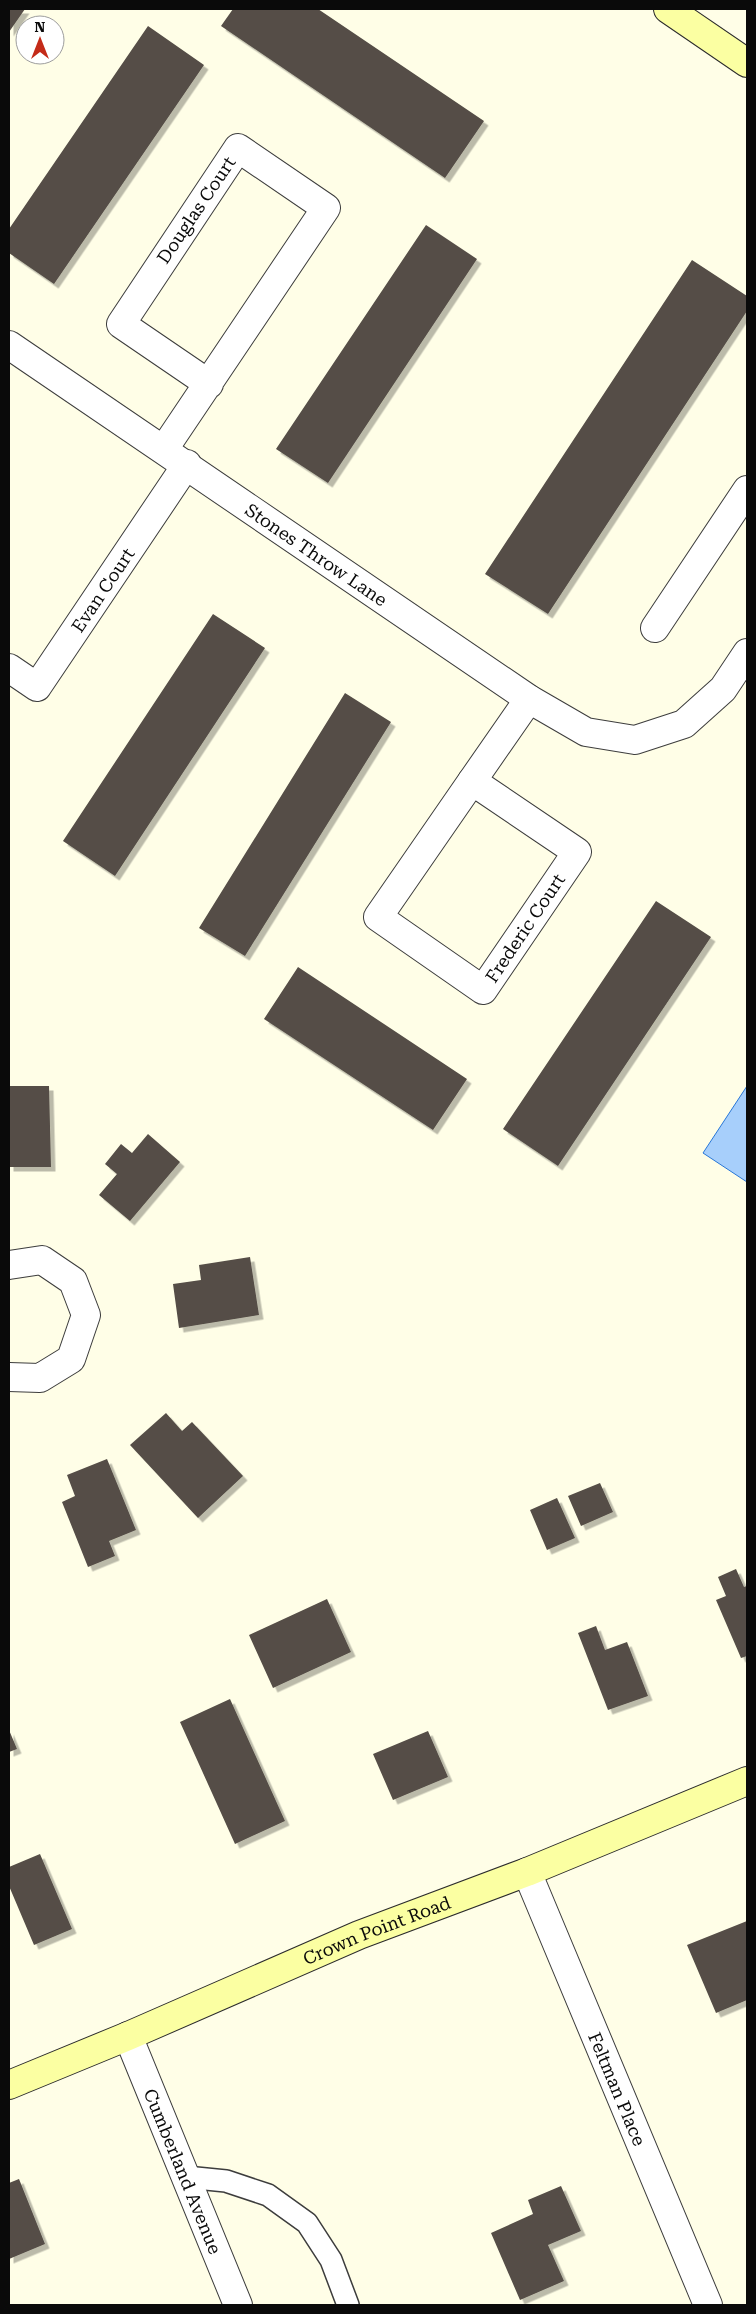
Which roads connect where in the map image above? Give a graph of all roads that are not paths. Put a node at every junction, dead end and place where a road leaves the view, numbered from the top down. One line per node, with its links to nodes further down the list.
1 (668, 9): 2 (main road)
2 (747, 63)
3 (9, 345): 5 (street, Stones Throw Lane)
4 (209, 384): 4 (street, Douglas Court); 5 (street, Douglas Court)
5 (164, 449): 6 (street, Stones Throw Lane)
6 (187, 464): 10 (street, Evan Court); 11 (street, Stones Throw Lane)
7 (745, 497): 8 (street)
8 (656, 628)
9 (747, 653): 11 (street, Stones Throw Lane)
10 (9, 668)
11 (530, 699): 12 (street, Frederic Court)
12 (472, 781): 12 (street, Frederic Court)
13 (9, 1265): 14 (street)
14 (9, 1377)
15 (747, 1781): 16 (main road, Crown Point Road)
16 (527, 1872): 17 (main road, Crown Point Road); 22 (street, Feltman Place)
17 (128, 2036): 18 (main road, Crown Point Road); 19 (street, Cumberland Avenue)
18 (9, 2085)
19 (186, 2177): 20 (street, Cumberland Avenue); 21 (lane)
20 (238, 2305)
21 (348, 2305)
22 (708, 2305)

